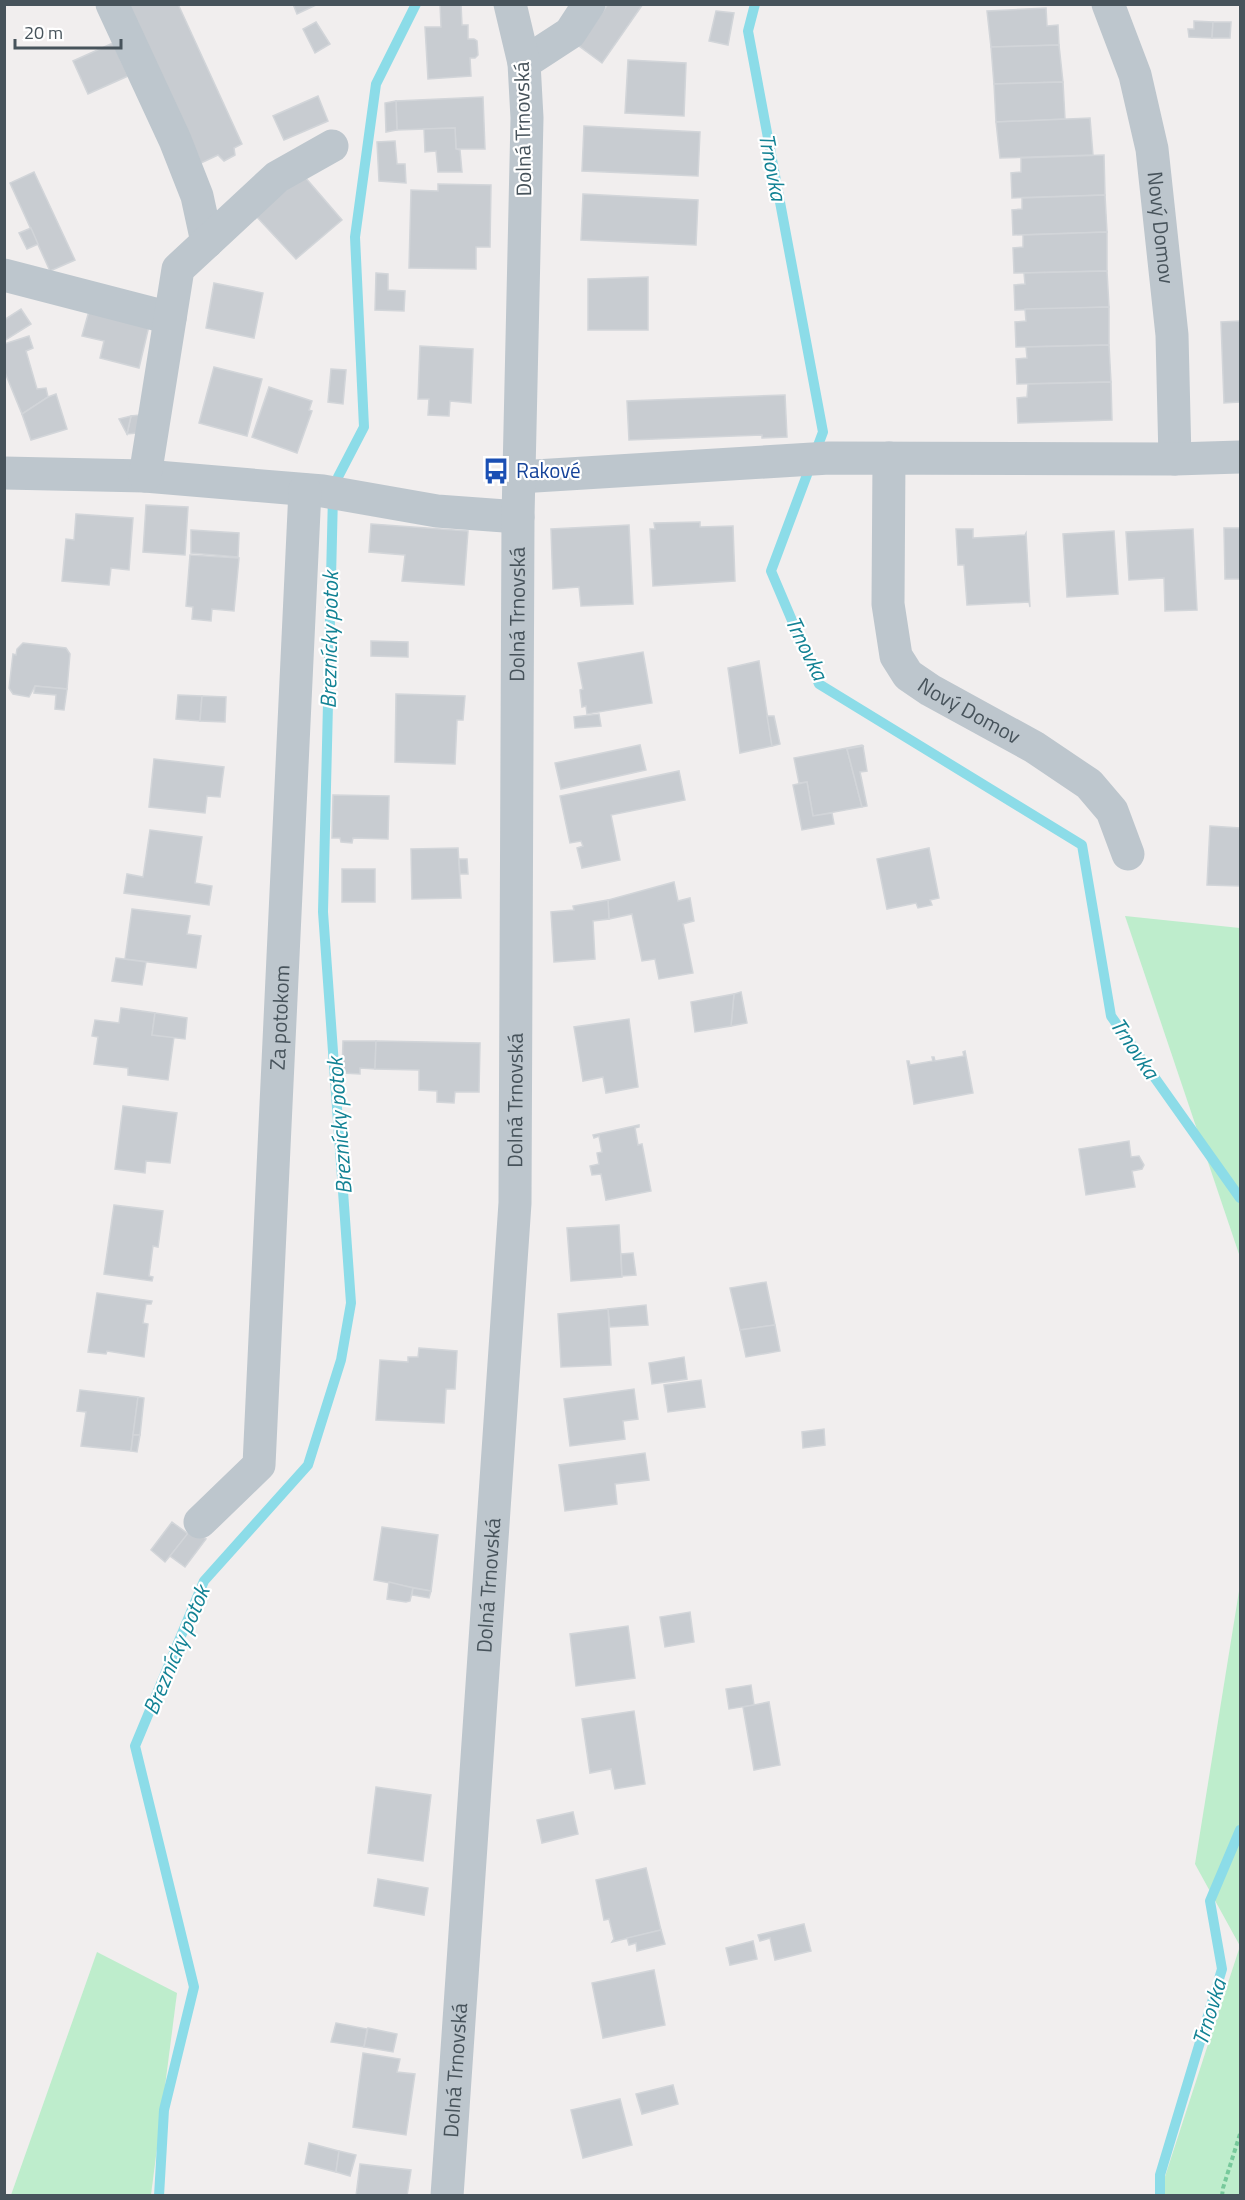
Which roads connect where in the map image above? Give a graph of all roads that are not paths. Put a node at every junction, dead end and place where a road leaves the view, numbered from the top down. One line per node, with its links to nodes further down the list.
1 (112, 4): 7 (street)
2 (510, 4): 5 (street, Dolná Trnovská)
3 (589, 4): 5 (street)
4 (1108, 4): 12 (street, Nový Domov)
5 (524, 63): 15 (street, Dolná Trnovská)
6 (332, 146): 7 (street)
7 (207, 242): 9 (street)
8 (4, 275): 9 (street)
9 (170, 318): 14 (street)
10 (1240, 456): 12 (street)
11 (889, 458): 12 (street); 15 (street); 18 (street, Nový Domov)
12 (1175, 459)
13 (4, 473): 14 (street)
14 (145, 476): 16 (street)
15 (519, 477): 17 (street, Dolná Trnovská)
16 (324, 492): 17 (street); 19 (street, Za potokom)
17 (518, 517): 20 (street, Dolná Trnovská)
18 (1128, 854)
19 (200, 1522)
20 (447, 2196)

